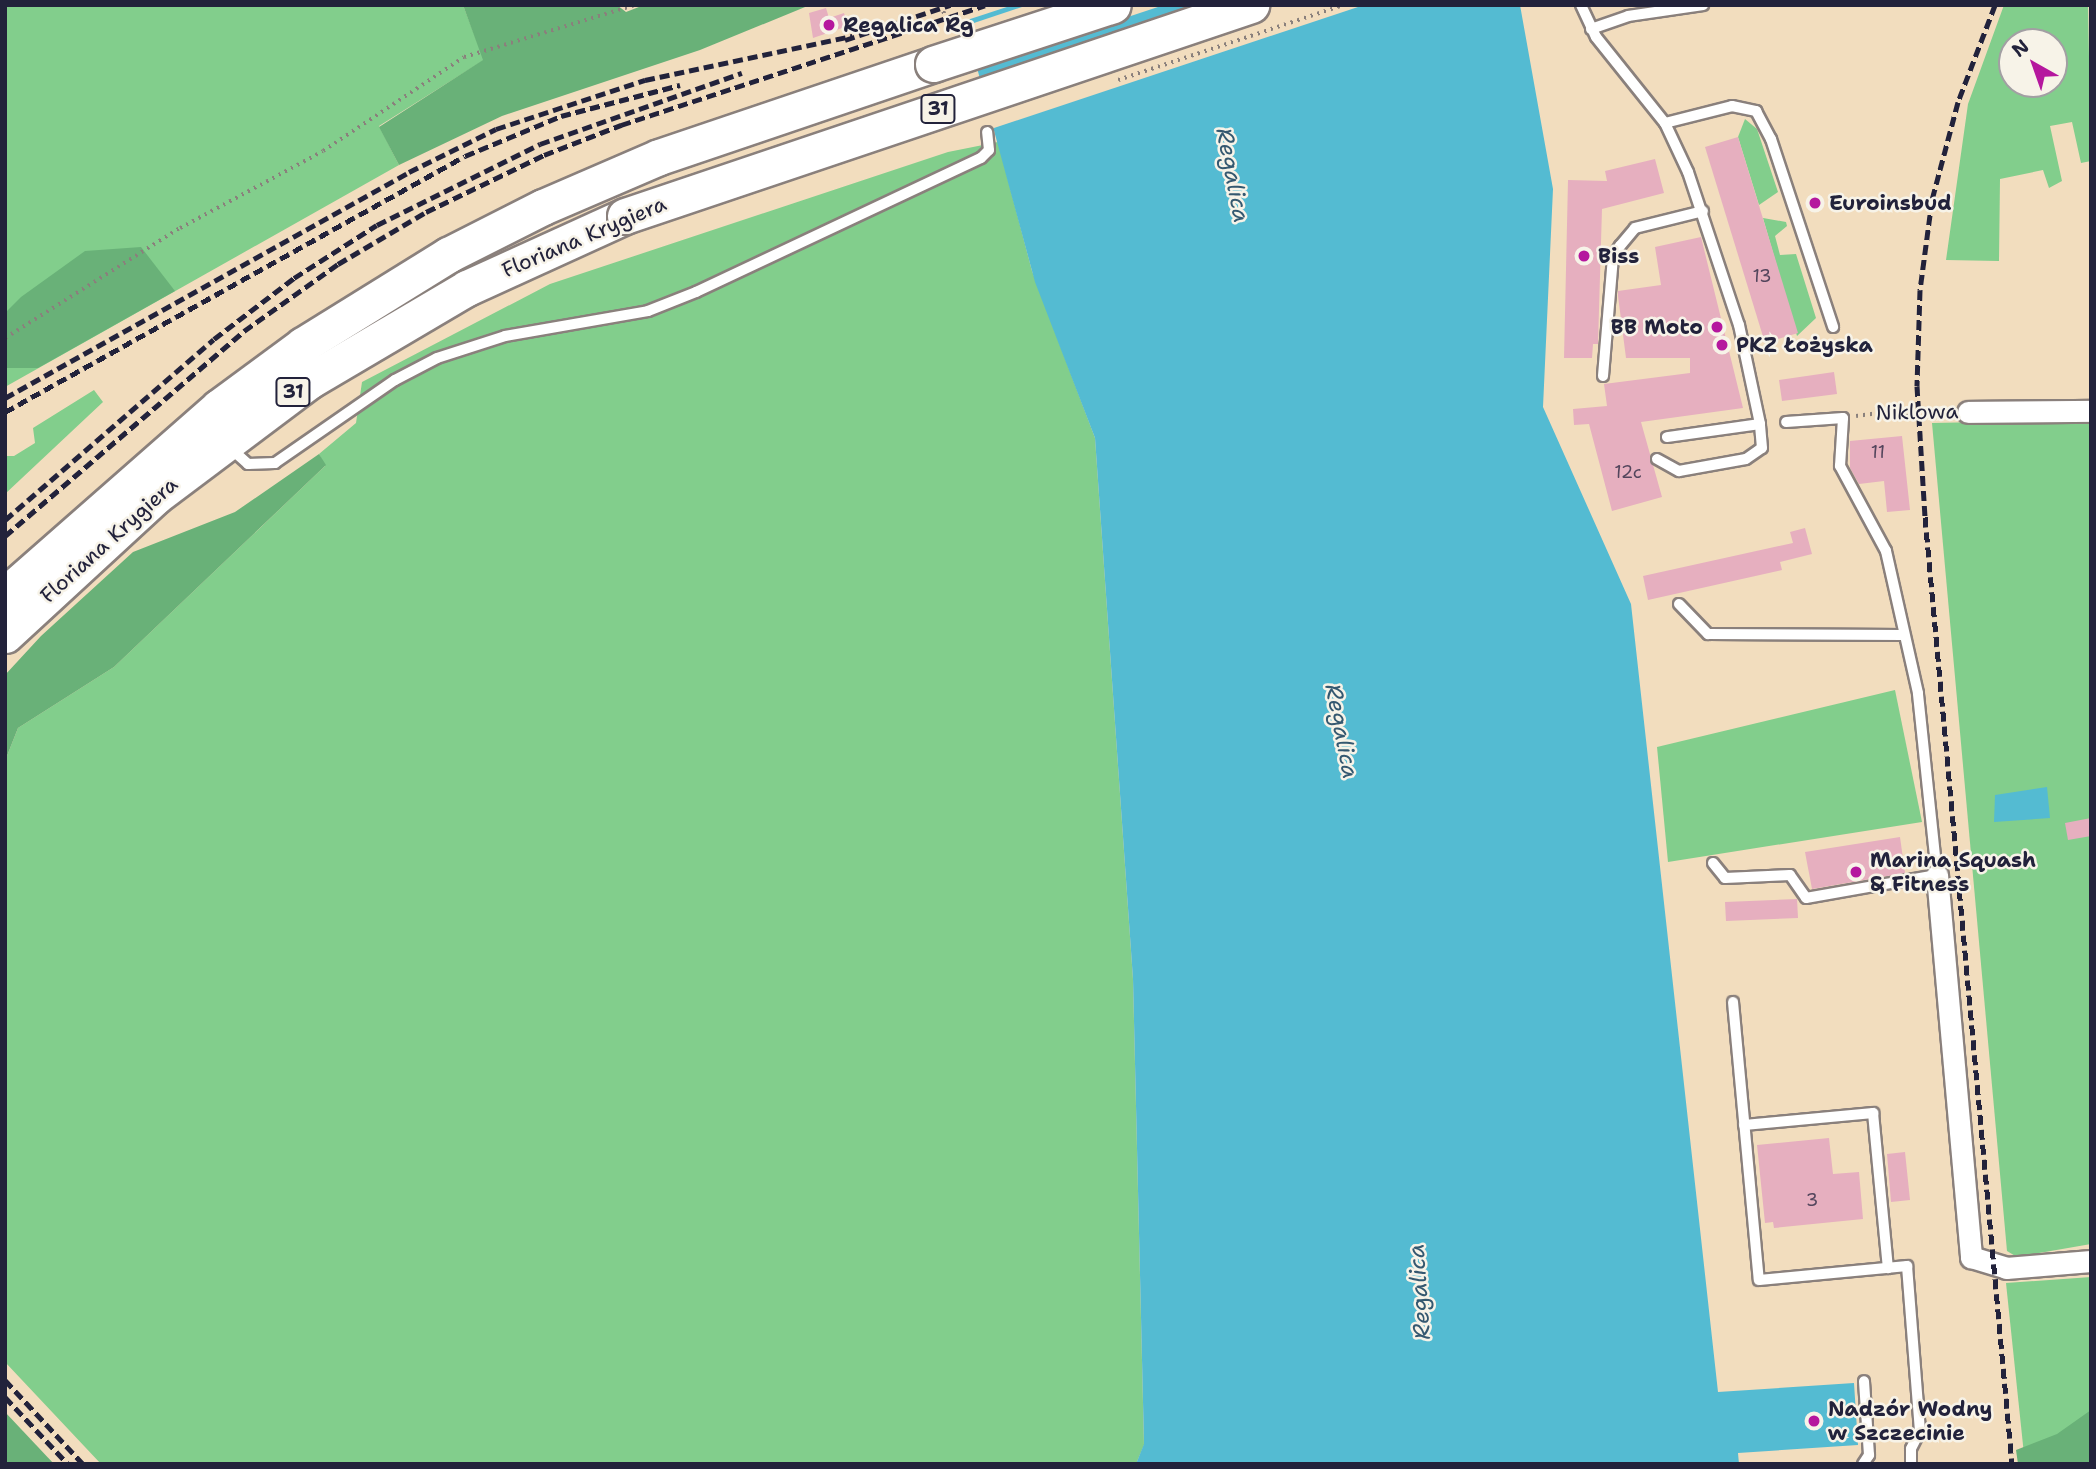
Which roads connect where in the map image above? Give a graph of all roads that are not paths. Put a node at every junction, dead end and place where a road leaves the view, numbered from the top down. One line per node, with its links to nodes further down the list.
1 (1113, 5): 18 (main road, Floriana Krygiera / 31, bridge)
2 (1251, 5): 16 (main road, Floriana Krygiera / 31, bridge)
3 (1581, 5): 5 (lane)
4 (1703, 5): 5 (lane)
5 (1591, 29): 6 (lane)
6 (1665, 123): 8 (lane); 9 (lane)
7 (987, 132): 16 (lane)
8 (1703, 211): 10 (lane); 14 (lane)
9 (1833, 327)
10 (1603, 376)
11 (2091, 411): 12 (street, Niklowa)
12 (1968, 412)
13 (1786, 422): 21 (lane)
14 (1760, 425): 15 (lane); 17 (lane)
15 (1667, 437)
16 (224, 442): 20 (main road, Floriana Krygiera / 31)
17 (1657, 459)
18 (5, 595)
19 (1679, 604): 21 (lane)
20 (5, 635)
21 (1903, 635): 23 (lane)
22 (1713, 863): 23 (lane)
23 (1937, 875): 26 (street)
24 (1733, 1002): 25 (lane)
25 (1745, 1125): 27 (lane); 27 (lane)
26 (2091, 1261)
27 (1888, 1268): 30 (lane)
28 (1864, 1381): 29 (lane)
29 (1863, 1464)
30 (1912, 1464)

